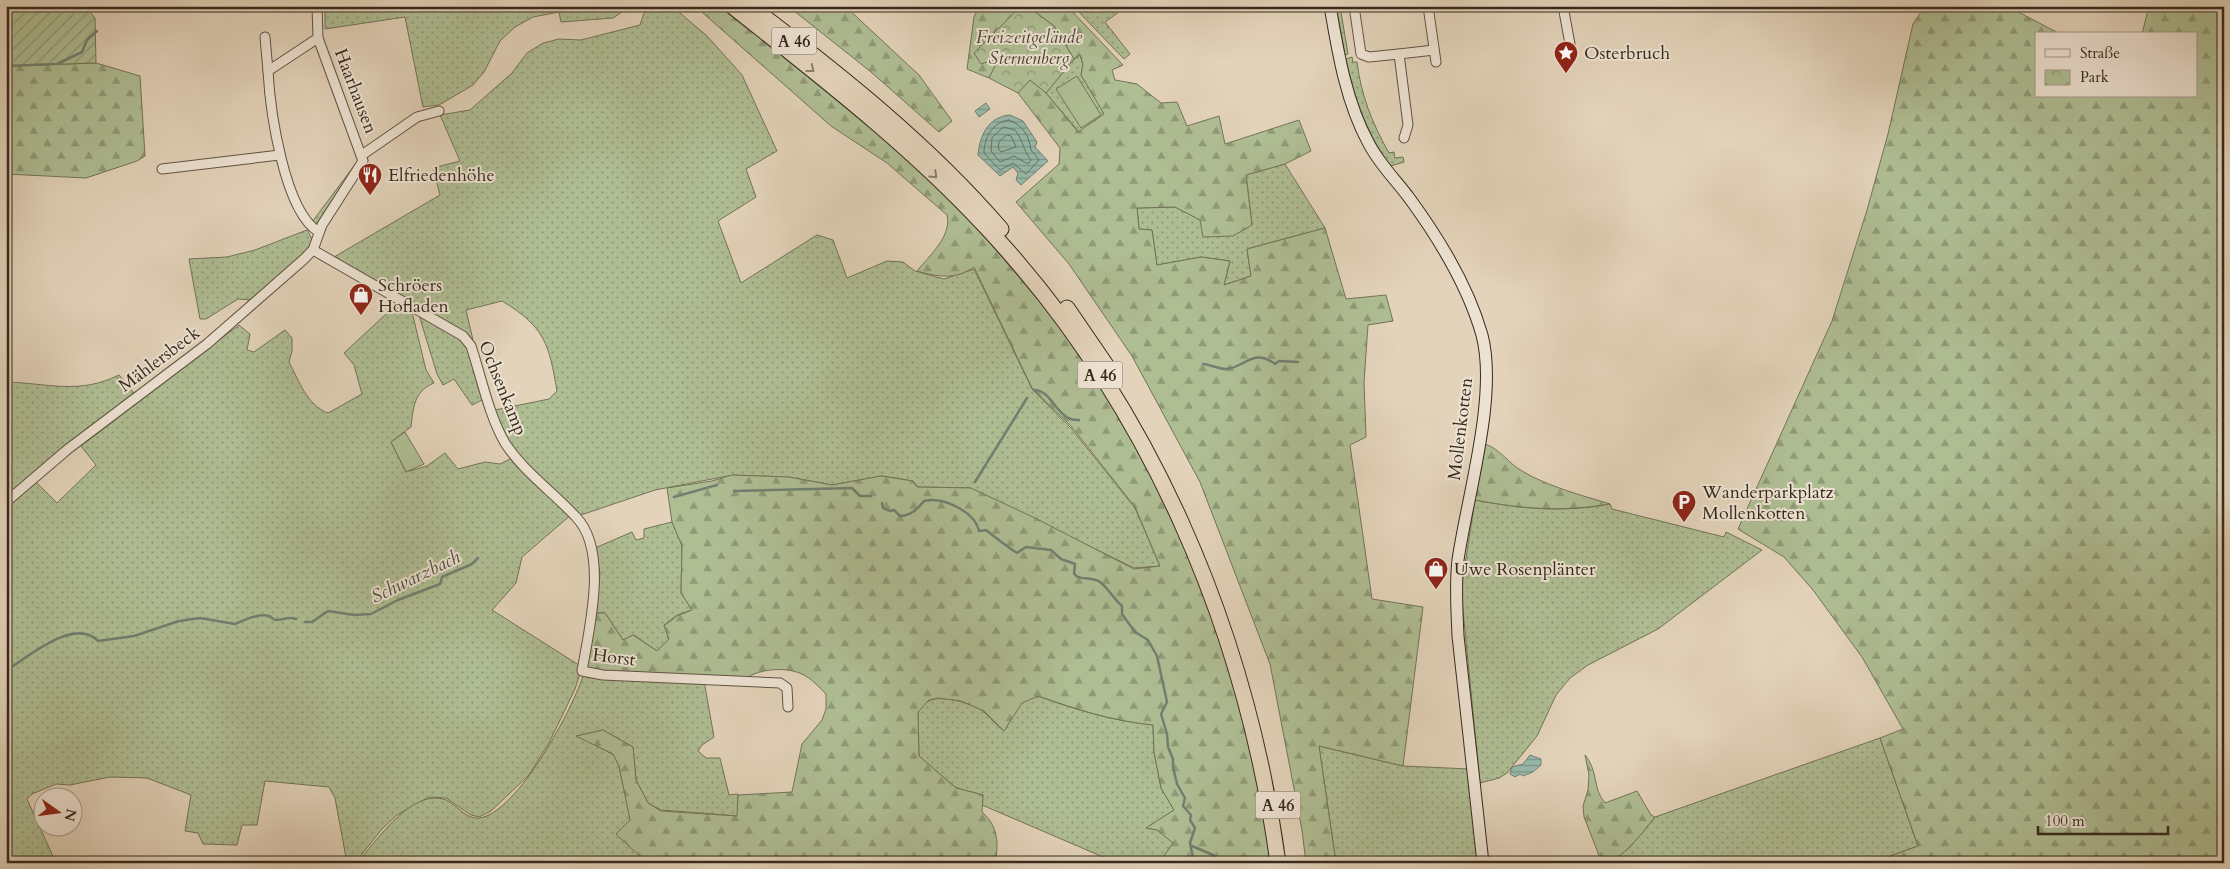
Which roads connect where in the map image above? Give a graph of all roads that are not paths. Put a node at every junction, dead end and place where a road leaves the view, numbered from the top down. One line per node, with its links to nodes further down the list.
1 (317, 6): 9 (street, Haarhausen)
2 (732, 6): 25 (highway, A 46, one-way to 25)
3 (750, 6): 26 (highway, A 46)
4 (1330, 6): 27 (main road, Mollenkotten)
5 (1354, 6): 11 (street)
6 (1428, 6): 10 (street)
7 (1563, 6): 12 (street)
8 (265, 37): 14 (street)
9 (318, 38): 14 (street, Haarhausen); 18 (street, Haarhausen)
10 (1434, 50): 11 (street); 13 (street)
11 (1399, 54): 16 (street)
12 (1572, 55)
13 (1436, 62)
14 (268, 71): 17 (street)
15 (439, 111): 18 (street)
16 (1404, 138)
17 (280, 155): 19 (street); 20 (street)
18 (362, 155): 20 (street, Mählersbeck)
19 (162, 169)
20 (319, 232): 21 (street, Mählersbeck)
21 (313, 250): 22 (street, Ochsenkamp); 23 (street, Mählersbeck)
22 (549, 491): 24 (street, Horst)
23 (6, 502)
24 (788, 707)
25 (1278, 863)
26 (1286, 863)
27 (1483, 863)

